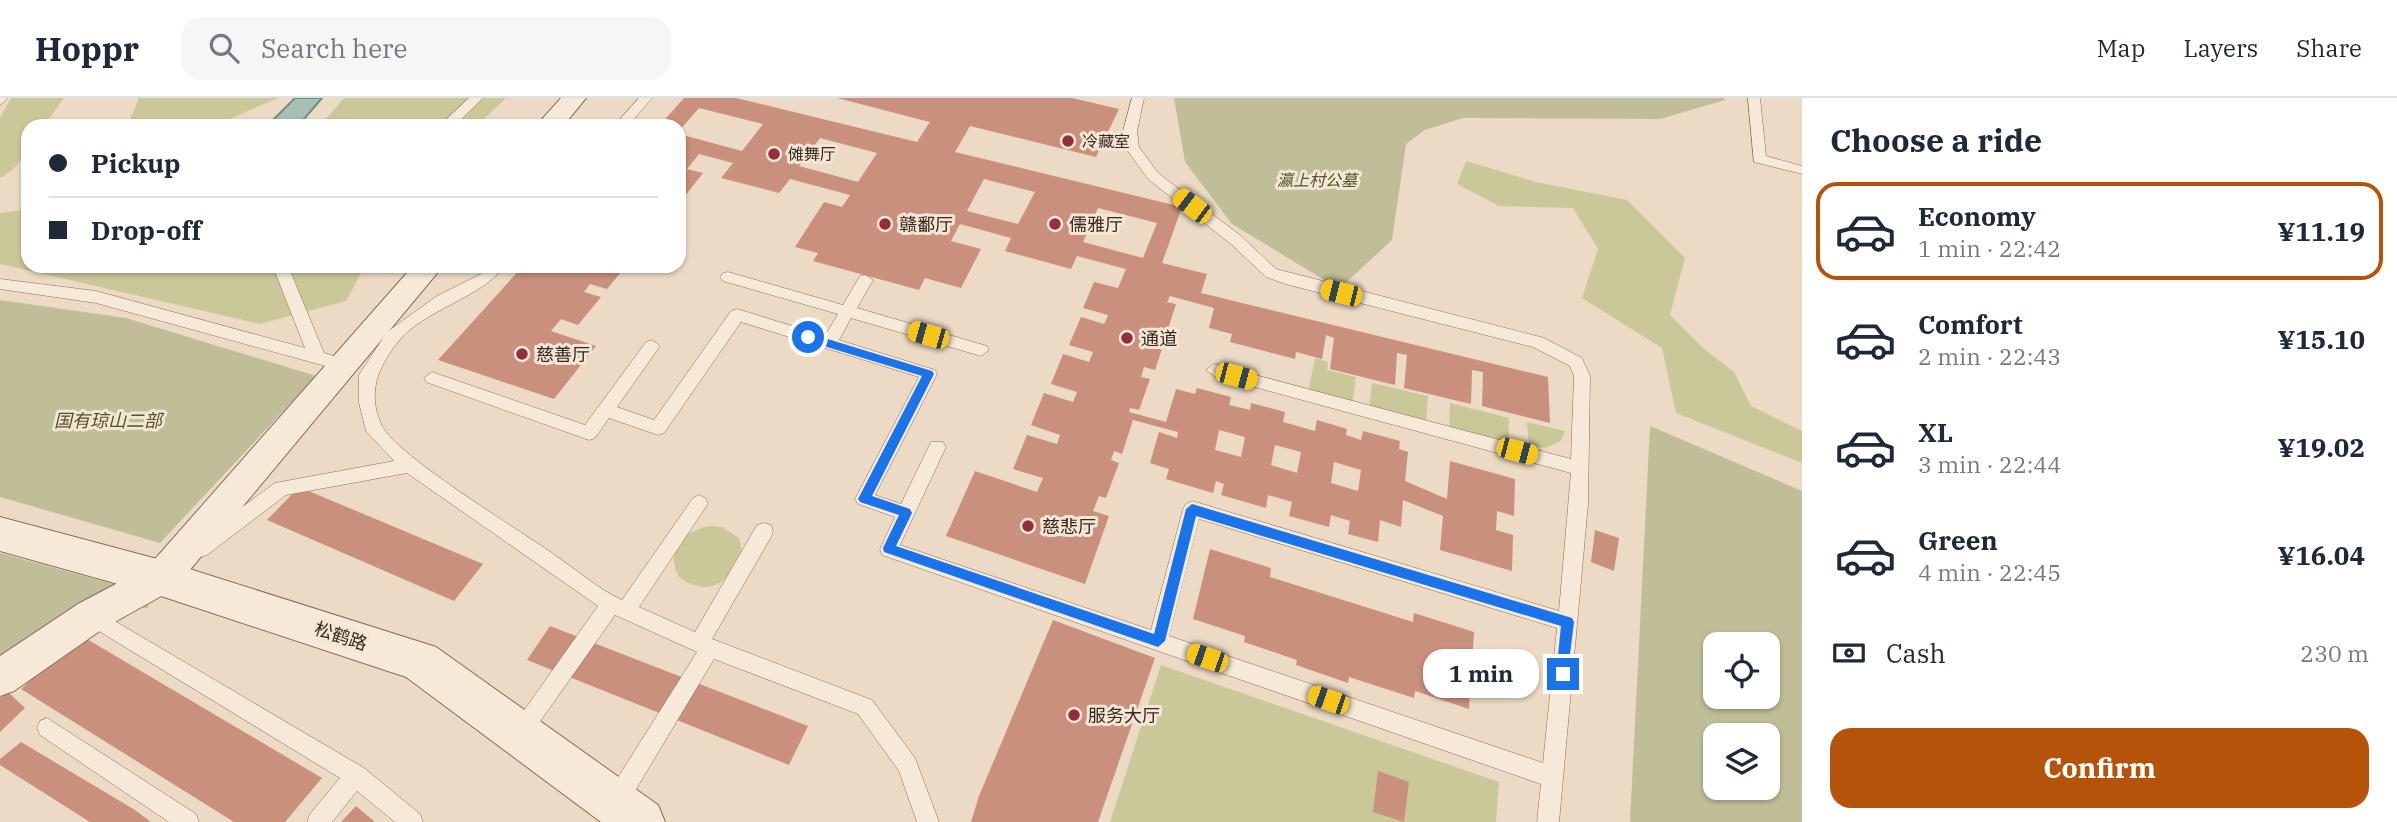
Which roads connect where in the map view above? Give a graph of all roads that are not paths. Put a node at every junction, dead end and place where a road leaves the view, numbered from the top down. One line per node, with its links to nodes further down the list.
1 (477, 98): 6 (lane)
2 (574, 98): 7 (street)
3 (646, 98): 8 (lane)
4 (1138, 98): 26 (lane)
5 (1754, 98): 9 (lane)
6 (454, 119)
7 (556, 119)
8 (627, 119)
9 (1802, 170)
10 (283, 273): 20 (lane)
11 (423, 273): 31 (street)
12 (490, 273): 25 (lane)
13 (728, 277): 16 (lane)
14 (866, 280): 16 (lane)
15 (0, 284): 20 (lane)
16 (847, 312): 17 (lane); 19 (lane)
17 (829, 344): 23 (lane); 28 (lane)
18 (652, 346): 23 (lane)
19 (981, 350)
20 (317, 357): 31 (lane)
21 (1214, 370): 26 (lane)
22 (432, 378): 23 (lane)
23 (606, 410)
24 (937, 447): 28 (lane)
25 (410, 465): 31 (lane); 32 (lane)
26 (1580, 468): 34 (lane)
27 (699, 503): 32 (lane)
28 (906, 513): 35 (lane)
29 (764, 531): 36 (lane)
30 (0, 534): 31 (street, 松鹤路)
31 (161, 578): 33 (street); 39 (street, 松鹤路)
32 (618, 608): 36 (lane); 39 (lane)
33 (91, 616): 37 (street); 40 (lane)
34 (1567, 622): 35 (lane); 41 (lane)
35 (1158, 641): 41 (lane)
36 (704, 646): 42 (lane); 46 (lane)
37 (0, 678)
38 (47, 728): 43 (lane)
39 (520, 734): 42 (street, 松鹤路)
40 (356, 776): 44 (lane); 45 (lane)
41 (1553, 777): 47 (lane)
42 (628, 812)
43 (188, 822)
44 (318, 822)
45 (412, 822)
46 (928, 822)
47 (1548, 822)

